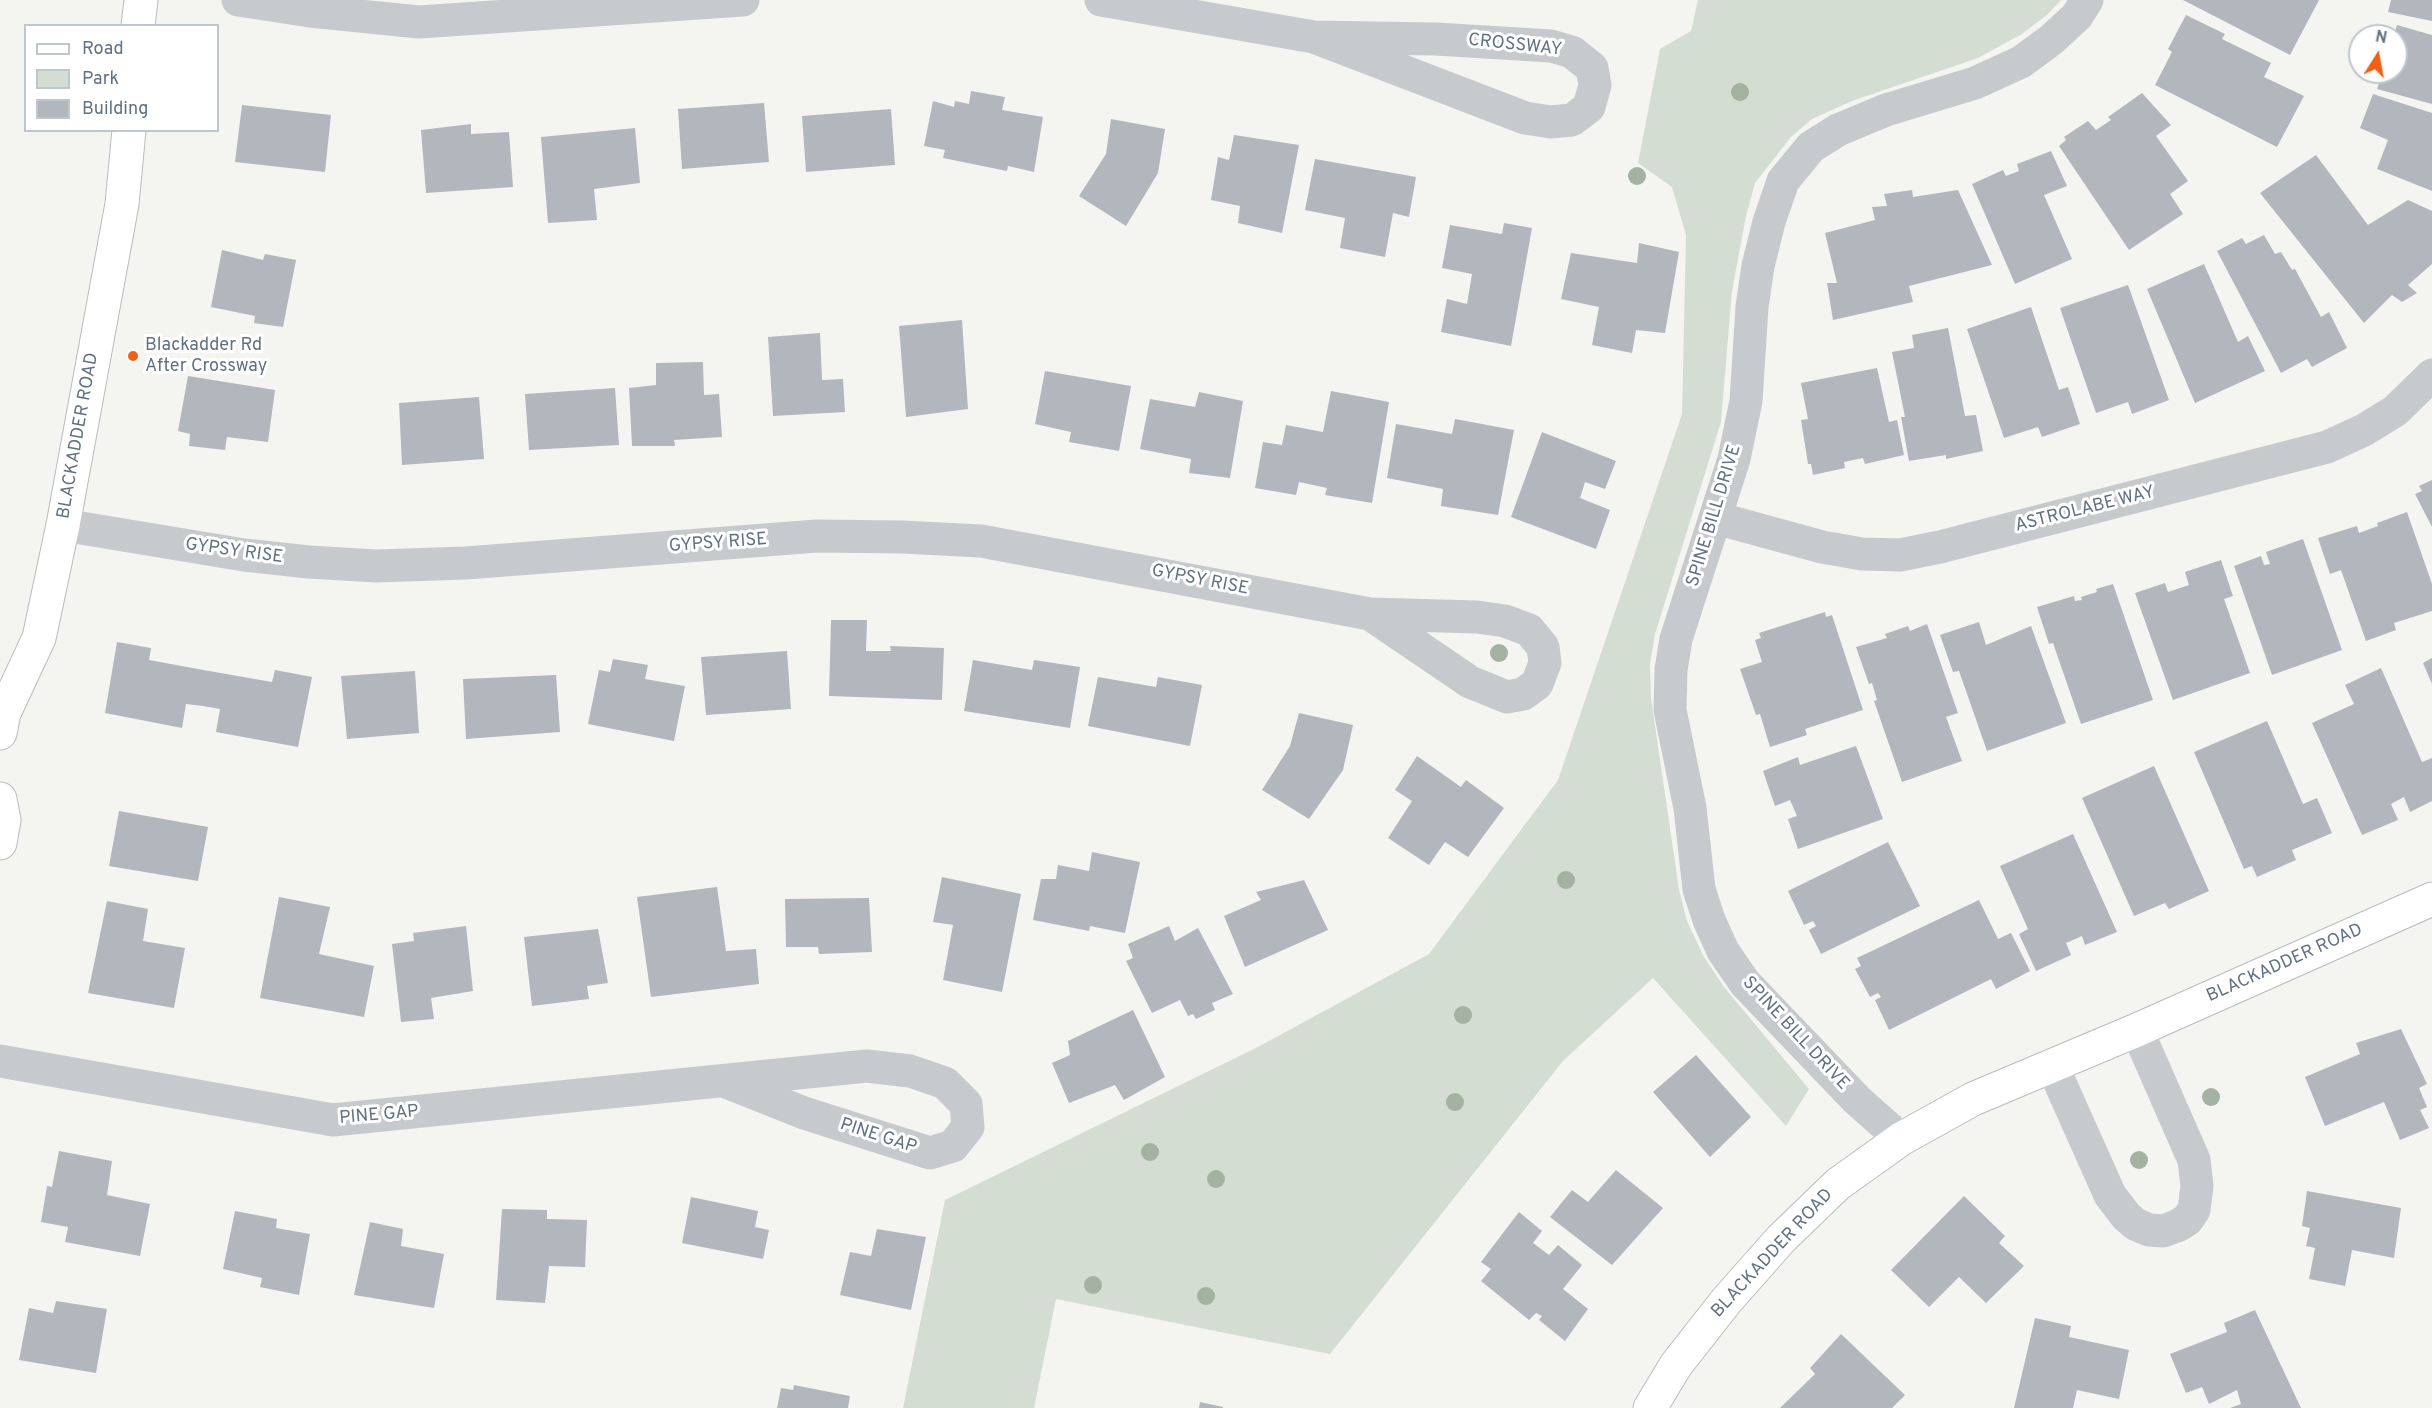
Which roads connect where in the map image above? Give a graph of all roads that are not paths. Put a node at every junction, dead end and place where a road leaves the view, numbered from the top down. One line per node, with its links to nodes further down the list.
1 (141, 0): 6 (street)
2 (238, 0): 3 (street)
3 (743, 0)
4 (1101, 0): 7 (street, CROSSWAY)
5 (2087, 0): 10 (street, SPINE BILL DRIVE)
6 (138, 24)
7 (1314, 37): 7 (street, CROSSWAY)
8 (129, 132): 11 (street, BLACKADDER ROAD)
9 (2432, 375): 10 (street, ASTROLABE WAY)
10 (1716, 518): 21 (street, SPINE BILL DRIVE)
11 (63, 525): 12 (street, GYPSY RISE); 13 (street, BLACKADDER ROAD)
12 (1370, 614): 12 (street, GYPSY RISE)
13 (0, 733)
14 (0, 799): 15 (street)
15 (0, 843)
16 (2432, 899): 17 (street, BLACKADDER ROAD)
17 (2137, 1030): 19 (street, BLACKADDER ROAD); 19 (street)
18 (0, 1061): 20 (street, PINE GAP)
19 (2052, 1065): 21 (street, BLACKADDER ROAD)
20 (726, 1082): 20 (street, PINE GAP)
21 (1901, 1139): 22 (street, BLACKADDER ROAD)
22 (1650, 1408)

